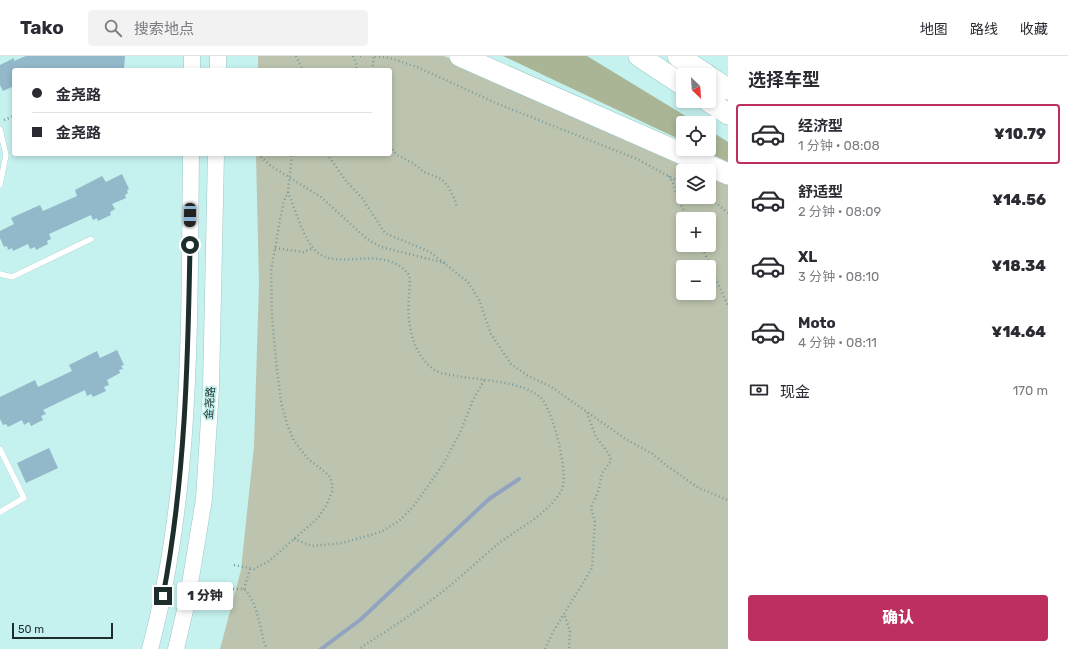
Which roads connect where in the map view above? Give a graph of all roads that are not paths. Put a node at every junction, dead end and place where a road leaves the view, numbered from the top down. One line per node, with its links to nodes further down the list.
1 (192, 56): 6 (main road)
2 (218, 56): 7 (main road)
3 (460, 56): 17 (highway)
4 (639, 56): 9 (highway)
5 (678, 56): 8 (highway)
6 (192, 68)
7 (218, 68)
8 (696, 68)
9 (676, 80)
10 (716, 81): 11 (highway)
11 (728, 89)
12 (716, 106): 13 (highway)
13 (728, 114)
14 (0, 129): 18 (lane)
15 (191, 156): 23 (main road)
16 (216, 156): 24 (main road, 金尧路)
17 (728, 174)
18 (0, 185)
19 (91, 239): 20 (lane)
20 (0, 274)
21 (0, 449): 22 (lane)
22 (0, 512)
23 (150, 649)
24 (176, 649)

